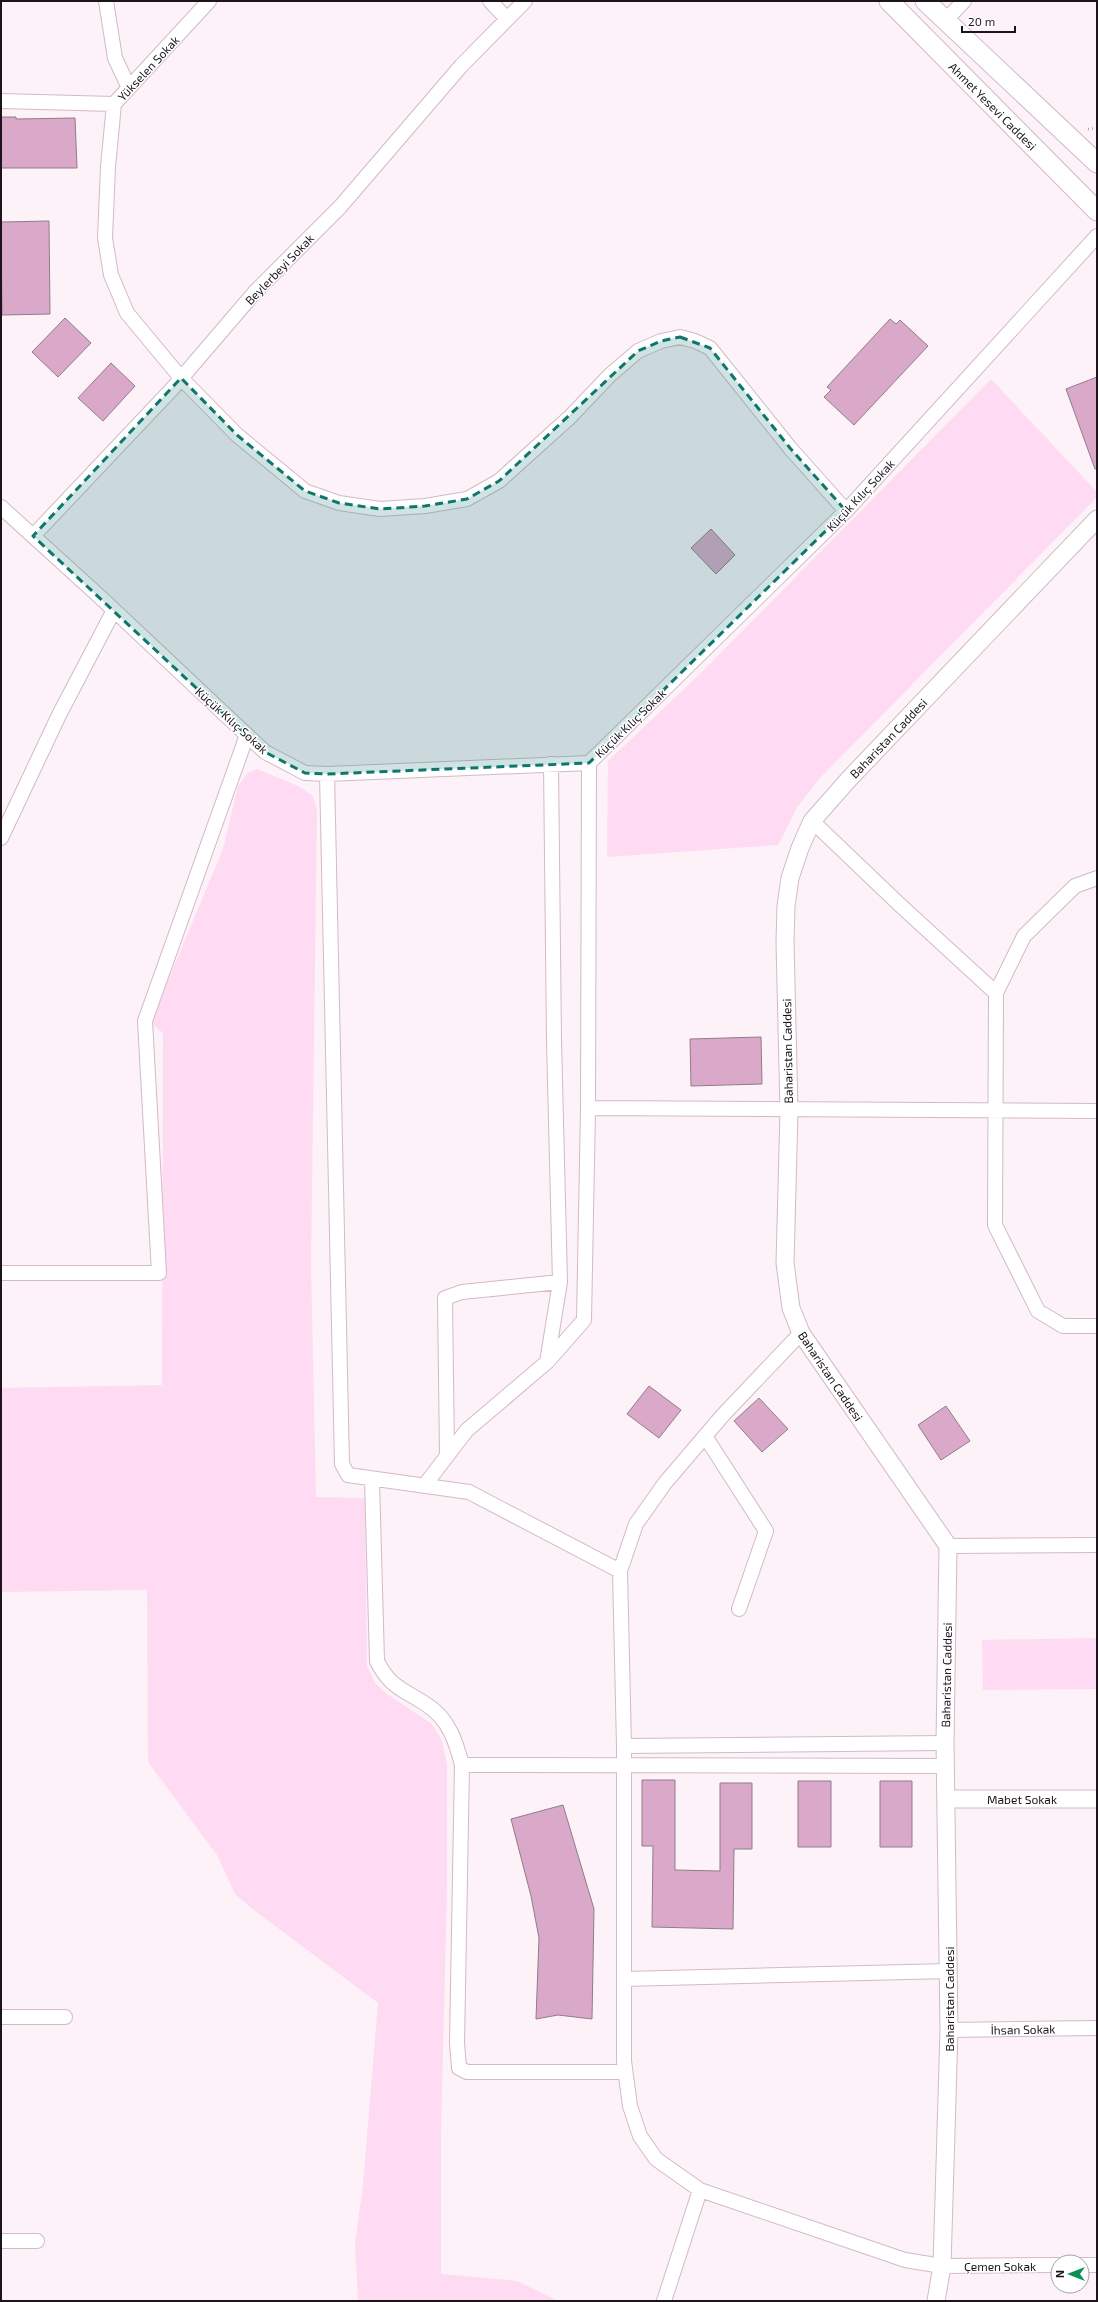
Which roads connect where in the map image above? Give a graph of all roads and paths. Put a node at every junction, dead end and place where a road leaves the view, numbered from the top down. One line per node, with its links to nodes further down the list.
1 (106, 1): 10 (street)
2 (209, 1): 10 (street, Yükselen Sokak)
3 (490, 1): 8 (street)
4 (525, 1): 8 (street, Beylerbeyi Sokak)
5 (889, 1): 14 (main road, Ahmet Yesevi Caddesi)
6 (925, 1): 9 (main road)
7 (964, 1): 9 (street)
8 (507, 19): 16 (street, Beylerbeyi Sokak)
9 (945, 21): 13 (main road)
10 (129, 88): 12 (street, Yükselen Sokak)
11 (1, 101): 12 (street, Yükselen Sokak)
12 (114, 104): 16 (street)
13 (1097, 163)
14 (1097, 211)
15 (1097, 236): 18 (street, Küçük Kılıç Sokak)
16 (181, 378): 18 (street); 20 (street, Beylerbeyi Sokak)
17 (1, 507): 20 (street, Küçük Kılıç Sokak)
18 (846, 511): 23 (street, Küçük Kılıç Sokak)
19 (1097, 519): 26 (street, Baharistan Caddesi)
20 (33, 536): 21 (street, Küçük Kılıç Sokak)
21 (114, 610): 22 (street, Küçük Kılıç Sokak); 27 (street)
22 (247, 735): 25 (street, Küçük Kılıç Sokak); 34 (street)
23 (589, 763): 24 (street, Küçük Kılıç Sokak); 30 (street)
24 (551, 764): 25 (street, Küçük Kılıç Sokak); 35 (street)
25 (328, 774): 41 (street)
26 (812, 821): 29 (street); 31 (street, Baharistan Caddesi)
27 (1, 838)
28 (1097, 878): 29 (street)
29 (996, 993): 32 (street)
30 (588, 1108): 31 (street); 38 (street)
31 (789, 1110): 32 (street); 37 (street, Baharistan Caddesi)
32 (997, 1111): 33 (street); 36 (street)
33 (1097, 1111)
34 (1, 1274)
35 (560, 1282): 38 (street); 40 (street)
36 (1097, 1326)
37 (801, 1333): 39 (street); 44 (street, Baharistan Caddesi)
38 (547, 1362): 40 (street)
39 (705, 1436): 45 (street); 46 (street)
40 (447, 1456): 42 (street)
41 (372, 1480): 42 (street); 50 (street)
42 (424, 1486): 45 (street)
43 (1097, 1545): 44 (street)
44 (948, 1546): 47 (street, Baharistan Caddesi)
45 (620, 1571): 48 (street, Çemen Sokak)
46 (739, 1609)
47 (945, 1743): 48 (street); 51 (street, Baharistan Caddesi)
48 (624, 1746): 49 (street, Çemen Sokak)
49 (624, 1764): 50 (street); 51 (street); 55 (street, Çemen Sokak)
50 (462, 1765): 60 (street)
51 (946, 1766): 52 (street, Baharistan Caddesi)
52 (946, 1799): 53 (street, Mabet Sokak); 54 (street, Baharistan Caddesi)
53 (1097, 1799)
54 (949, 1971): 55 (street); 59 (street, Baharistan Caddesi)
55 (624, 1979): 60 (street, Çemen Sokak)
56 (1, 2017): 57 (street)
57 (65, 2017)
58 (1097, 2028): 59 (street, İhsan Sokak)
59 (949, 2030): 65 (street, Baharistan Caddesi)
60 (625, 2072): 61 (street, Çemen Sokak)
61 (700, 2190): 65 (street, Çemen Sokak); 66 (street)
62 (1, 2241): 63 (street)
63 (37, 2241)
64 (1050, 2265): 65 (street, Çemen Sokak)
65 (942, 2266): 67 (street, Baharistan Caddesi)
66 (664, 2301)
67 (936, 2301)

